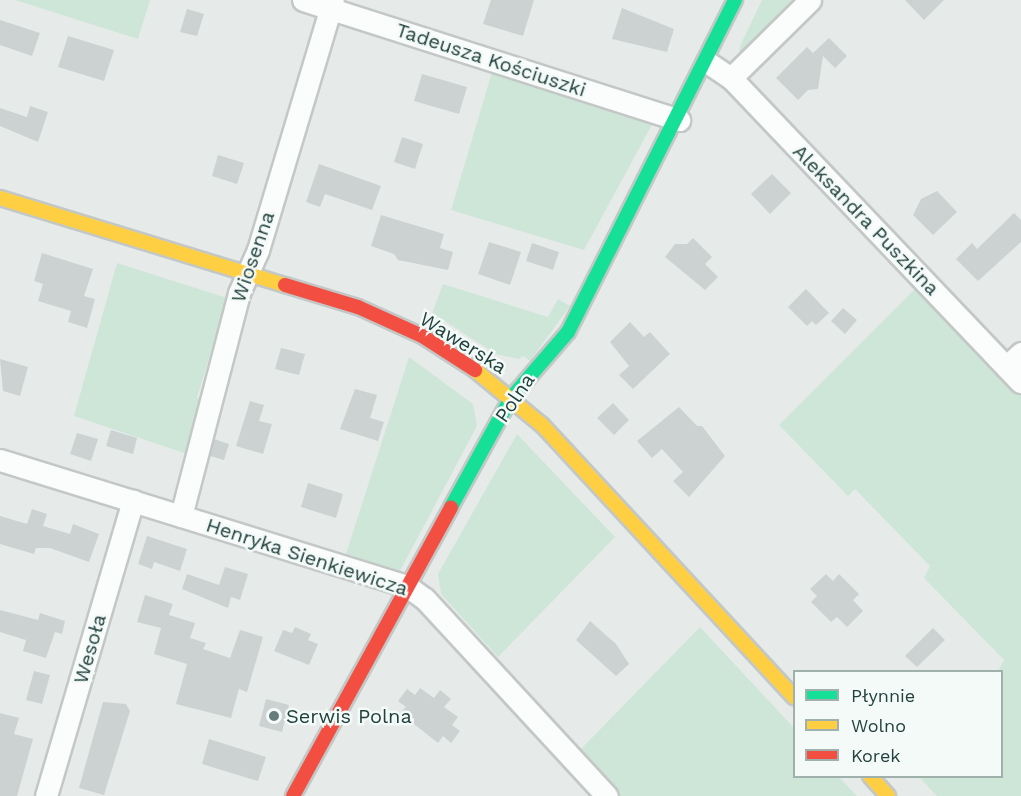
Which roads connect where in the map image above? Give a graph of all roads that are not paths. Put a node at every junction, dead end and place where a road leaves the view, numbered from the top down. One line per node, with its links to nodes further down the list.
1 (303, 0): 4 (street, Tadeusza Kościuszki)
2 (735, 0): 5 (street, Polna)
3 (810, 0): 6 (street)
4 (332, 4): 7 (street, Tadeusza Kościuszki); 9 (street, Wiosenna)
5 (707, 62): 6 (street, Aleksandra Puszkina); 7 (street, Polna)
6 (731, 78): 10 (street, Aleksandra Puszkina)
7 (679, 120): 11 (street, Polna)
8 (0, 198): 9 (street, Wawerska)
9 (248, 274): 11 (street, Wawerska); 14 (street, Wiosenna)
10 (1016, 368)
11 (511, 398): 15 (street, Polna); 16 (street, Wawerska)
12 (0, 460): 13 (street, Henryka Sienkiewicza)
13 (133, 501): 14 (street, Henryka Sienkiewicza); 18 (street, Wesoła)
14 (181, 516): 15 (street, Henryka Sienkiewicza)
15 (407, 586): 19 (street, Polna); 20 (street, Henryka Sienkiewicza)
16 (793, 695)
17 (871, 778): 21 (street)
18 (46, 796)
19 (293, 796)
20 (607, 796)
21 (888, 796)

